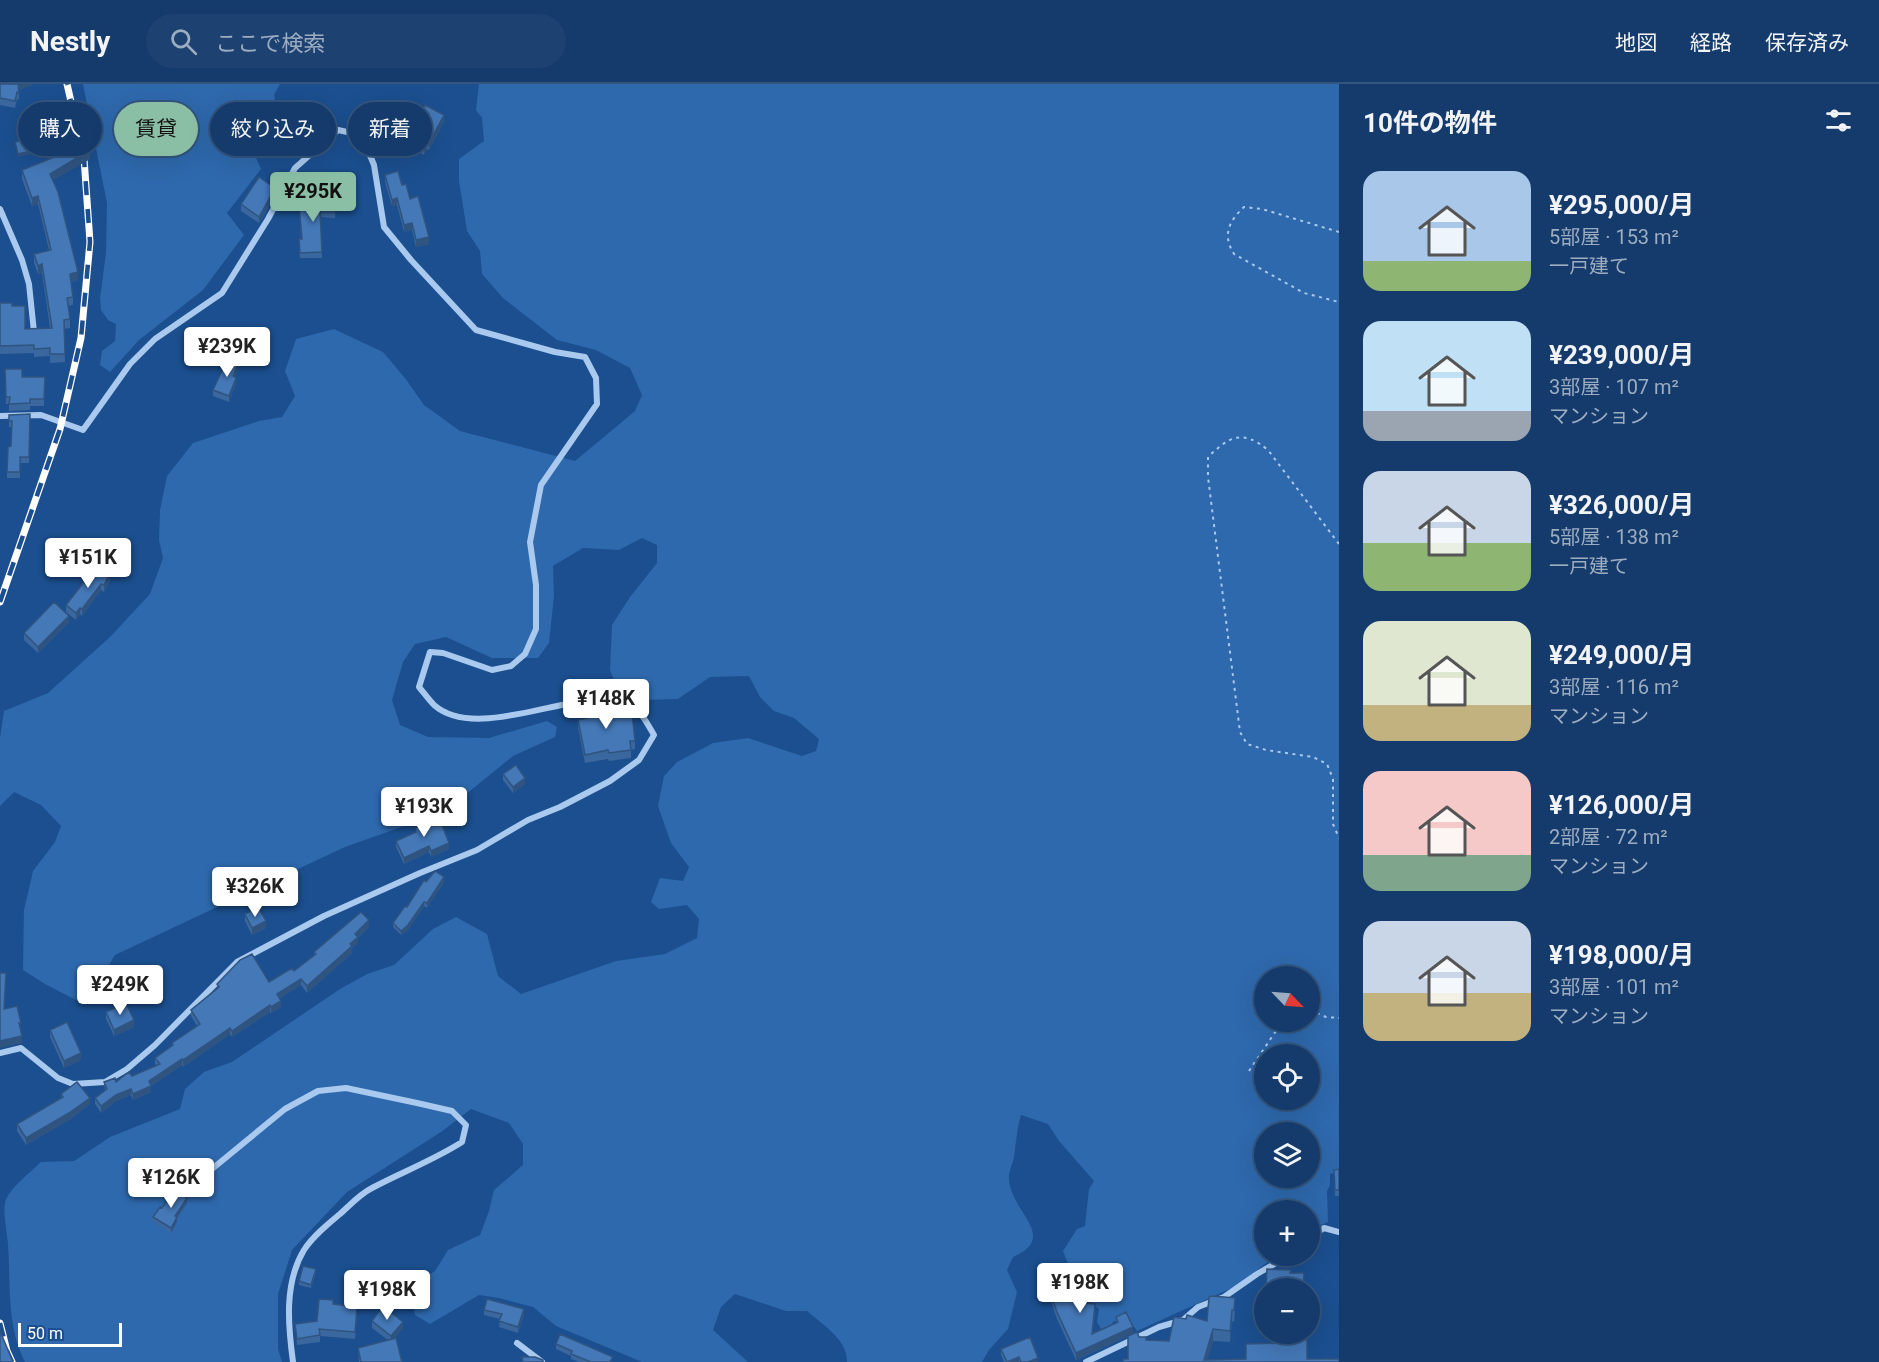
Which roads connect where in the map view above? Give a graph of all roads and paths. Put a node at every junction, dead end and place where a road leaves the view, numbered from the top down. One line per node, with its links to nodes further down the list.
1 (0, 209): 4 (street)
2 (1339, 232): 3 (path)
3 (1339, 302)
4 (34, 332)
5 (0, 416): 11 (street)
6 (1339, 544): 7 (path)
7 (1339, 838)
8 (1320, 1014): 9 (path)
9 (1339, 1018)
10 (1275, 1032): 12 (path)
11 (0, 1053)
12 (1250, 1071)
13 (201, 1178): 18 (street)
14 (1320, 1231): 15 (street)
15 (1339, 1232)
16 (1271, 1266): 20 (street)
17 (517, 1343): 19 (street)
18 (293, 1362)
19 (542, 1362)
20 (1086, 1362)

